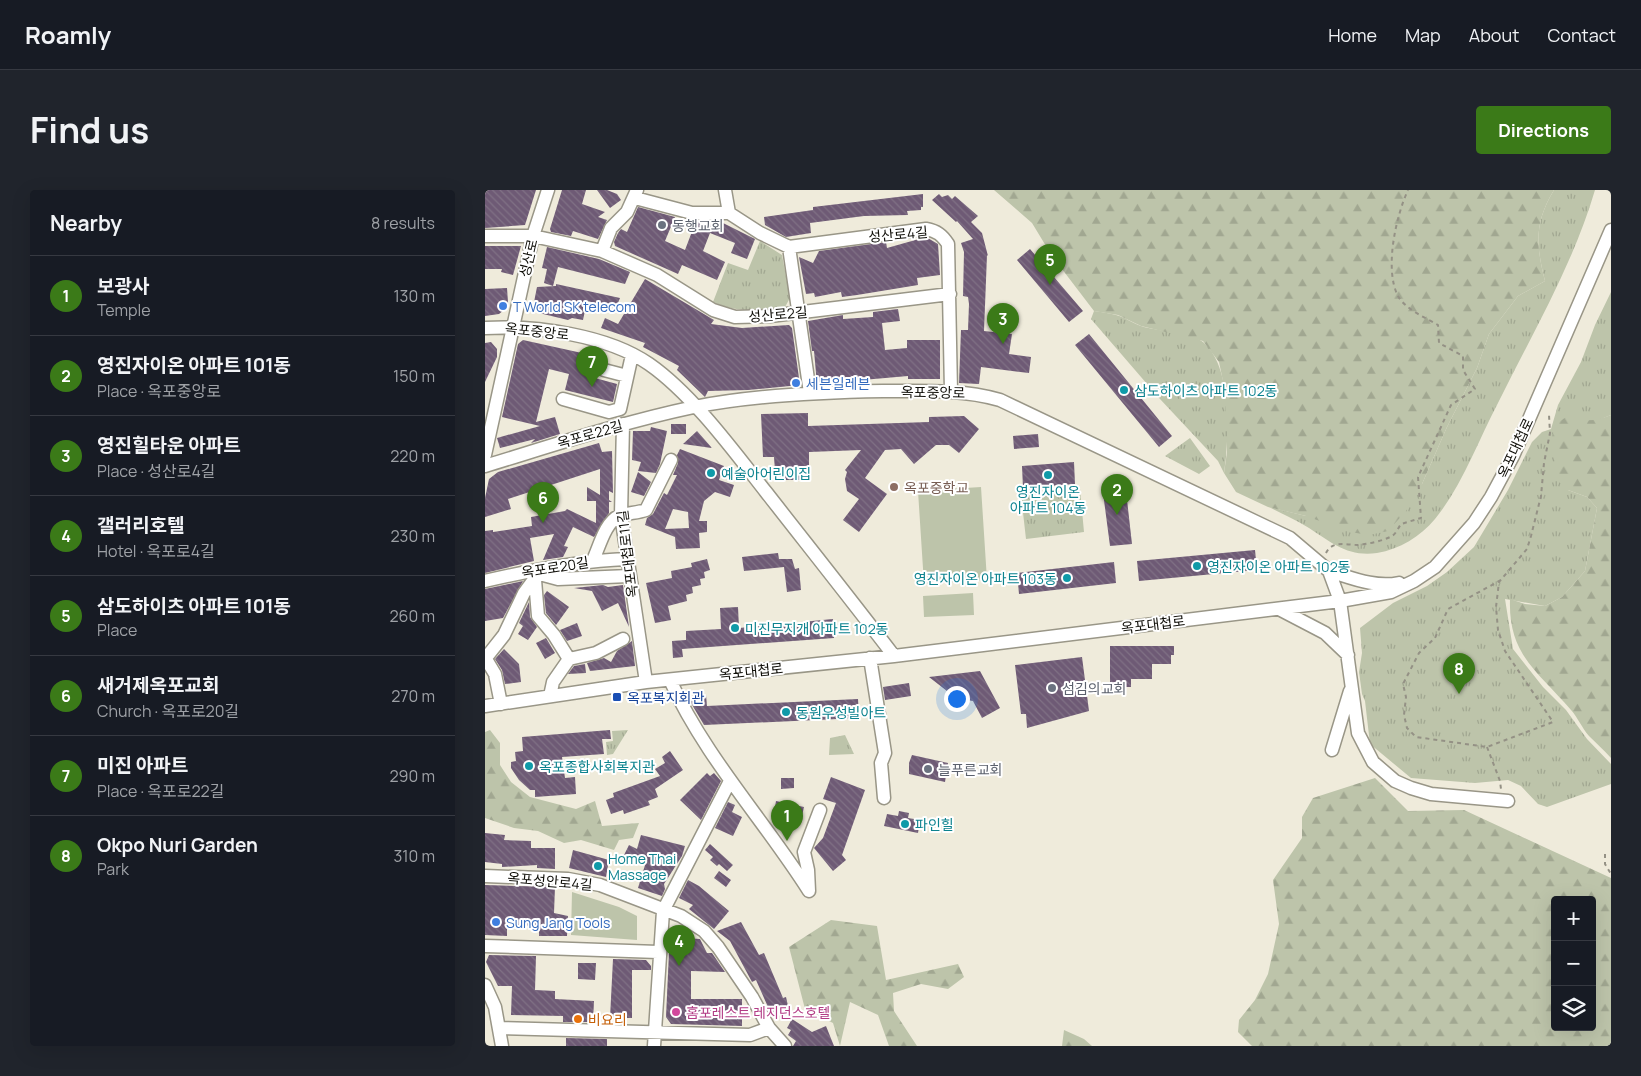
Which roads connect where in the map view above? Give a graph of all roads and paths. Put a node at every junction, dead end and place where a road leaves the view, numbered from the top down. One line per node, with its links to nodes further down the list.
1 (548, 190): 8 (street, 성산로)
2 (725, 190): 5 (street)
3 (1408, 190): 31 (path)
4 (636, 194): 5 (street); 10 (street)
5 (729, 214): 9 (street)
6 (1611, 230): 34 (street, 옥포대첩로)
7 (485, 236): 8 (street, 성산로2길)
8 (533, 236): 10 (street, 성산로2길); 13 (street, 성산로)
9 (789, 247): 11 (street, 성산로4길); 12 (street)
10 (602, 251): 12 (street, 성산로2길)
11 (950, 294): 12 (street, 성산로2길); 18 (street, 성산로4길)
12 (799, 313): 19 (street)
13 (512, 326): 14 (street, 옥포중앙로); 15 (street, 옥포중앙로); 23 (street, 성산로)
14 (485, 328)
15 (631, 355): 17 (street); 21 (street, 옥포중앙로)
16 (604, 370): 17 (street)
17 (627, 376): 20 (street)
18 (951, 391): 19 (street, 옥포중앙로); 31 (street, 옥포중앙로)
19 (810, 393): 21 (street, 옥포중앙로)
20 (563, 399)
21 (695, 407): 24 (street, 옥포로22길); 41 (street)
22 (1549, 415): 35 (path)
23 (488, 420): 25 (street, 성산로)
24 (623, 424): 27 (street, 옥포로22길); 28 (street, 옥포대첩로11길)
25 (485, 455)
26 (671, 460): 28 (street)
27 (485, 466)
28 (621, 515): 29 (street, 옥포대첩로11길); 30 (street)
29 (626, 559): 30 (street, 옥포로20길); 33 (street, 옥포대첩로11길)
30 (593, 560): 32 (street, 옥포로20길)
31 (1325, 568): 34 (street); 37 (street, 옥포중앙로)
32 (533, 575): 33 (street); 36 (street, 옥포로20길); 43 (street); 44 (street)
33 (629, 576): 46 (street, 옥포대첩로11길)
34 (1414, 580): 37 (street, 옥포대첩로)
35 (1501, 580): 51 (path); 51 (path)
36 (485, 581)
37 (1340, 601): 38 (street, 옥포대첩로); 40 (street, 옥포중앙로)
38 (1279, 609): 40 (street); 41 (street, 옥포대첩로)
39 (623, 639): 44 (street)
40 (1347, 655): 47 (street, 옥포중앙로)
41 (894, 656): 42 (street, 옥포대첩로)
42 (870, 658): 45 (street, 옥포대첩로); 55 (street)
43 (485, 659): 49 (street)
44 (569, 659): 48 (street)
45 (670, 680): 46 (street, 옥포대첩로); 53 (street)
46 (646, 682): 48 (street, 옥포대첩로)
47 (1352, 686): 52 (street); 56 (street, 옥포중앙로)
48 (550, 696): 49 (street, 옥포대첩로)
49 (501, 704): 50 (street, 옥포대첩로)
50 (485, 706)
51 (1487, 747): 54 (path)
52 (1332, 750)
53 (730, 781): 57 (street); 61 (street)
54 (1500, 781)
55 (884, 798)
56 (1509, 801)
57 (820, 810)
58 (1605, 854): 59 (path)
59 (1611, 874)
60 (485, 876): 61 (street, 옥포성안로4길)
61 (663, 911): 63 (street); 66 (street, 옥포성안로4길)
62 (485, 946): 63 (street)
63 (658, 952): 67 (street)
64 (485, 985): 65 (street)
65 (500, 1028): 67 (street); 68 (street)
66 (769, 1028): 67 (street); 69 (street, 옥포성안로4길)
67 (654, 1040)
68 (502, 1046)
69 (785, 1046)

